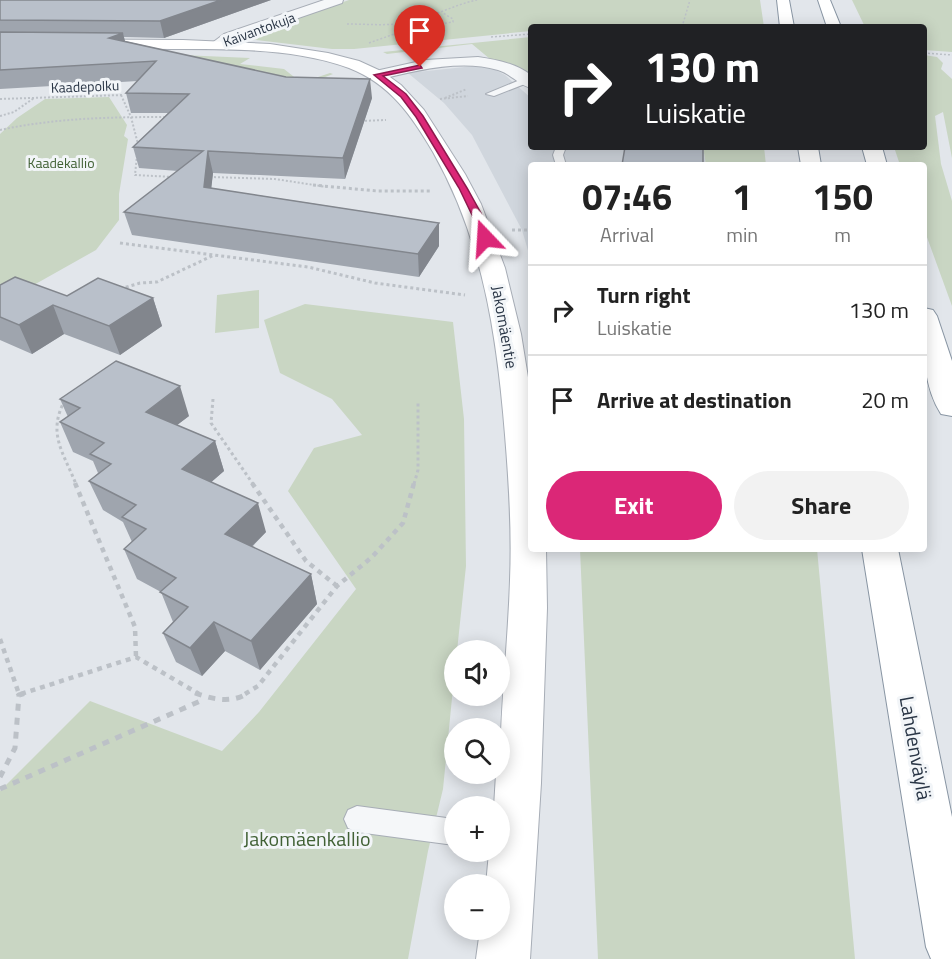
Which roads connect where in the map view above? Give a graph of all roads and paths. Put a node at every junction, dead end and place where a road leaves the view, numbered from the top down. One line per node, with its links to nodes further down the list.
1 (337, 0): 13 (street, Kaivantokuja)
2 (477, 0): 6 (path)
3 (690, 0): 9 (path)
4 (783, 0): 10 (main road)
5 (824, 0): 11 (main road)
6 (444, 14): 7 (path); 14 (path)
7 (416, 20): 8 (path)
8 (412, 22)
9 (683, 24)
10 (787, 24)
11 (833, 24)
12 (0, 43): 13 (main road, Jakomäentie)
13 (214, 46): 17 (main road, Jakomäentie)
14 (365, 47)
15 (927, 53): 16 (path)
16 (952, 55)
17 (377, 75): 18 (street); 26 (main road, Jakomäentie)
18 (528, 81)
19 (528, 82): 21 (lane)
20 (468, 88): 22 (path)
21 (491, 94)
22 (463, 96)
23 (35, 98): 24 (path, Kaadepolku); 25 (path); 27 (path, Kaadepolku)
24 (0, 99)
25 (0, 116)
26 (420, 116): 29 (path); 33 (main road, Jakomäentie)
27 (131, 117): 28 (path); 30 (path); 31 (path)
28 (174, 117)
29 (352, 121)
30 (0, 130)
31 (180, 178)
32 (202, 179): 33 (path)
33 (463, 188): 39 (main road, Jakomäentie)
34 (512, 230): 35 (path)
35 (528, 230)
36 (120, 243): 37 (path)
37 (215, 255): 38 (path); 39 (path)
38 (119, 289)
39 (502, 298): 45 (main road, Jakomäentie)
40 (927, 326): 44 (main road)
41 (68, 397): 50 (path)
42 (213, 399): 48 (path)
43 (418, 402): 48 (path)
44 (952, 407)
45 (528, 545)
46 (528, 552): 55 (main road, Jakomäentie)
47 (881, 552): 59 (main road, Lahdenväylä)
48 (337, 586): 52 (path)
49 (0, 639): 51 (path)
50 (136, 657): 51 (path); 52 (path)
51 (19, 695): 53 (path)
52 (206, 699): 54 (path)
53 (0, 777)
54 (0, 789)
55 (510, 814)
56 (357, 819): 57 (lane)
57 (444, 831)
58 (505, 862): 60 (main road, Jakomäentie)
59 (952, 947)
60 (503, 959)

